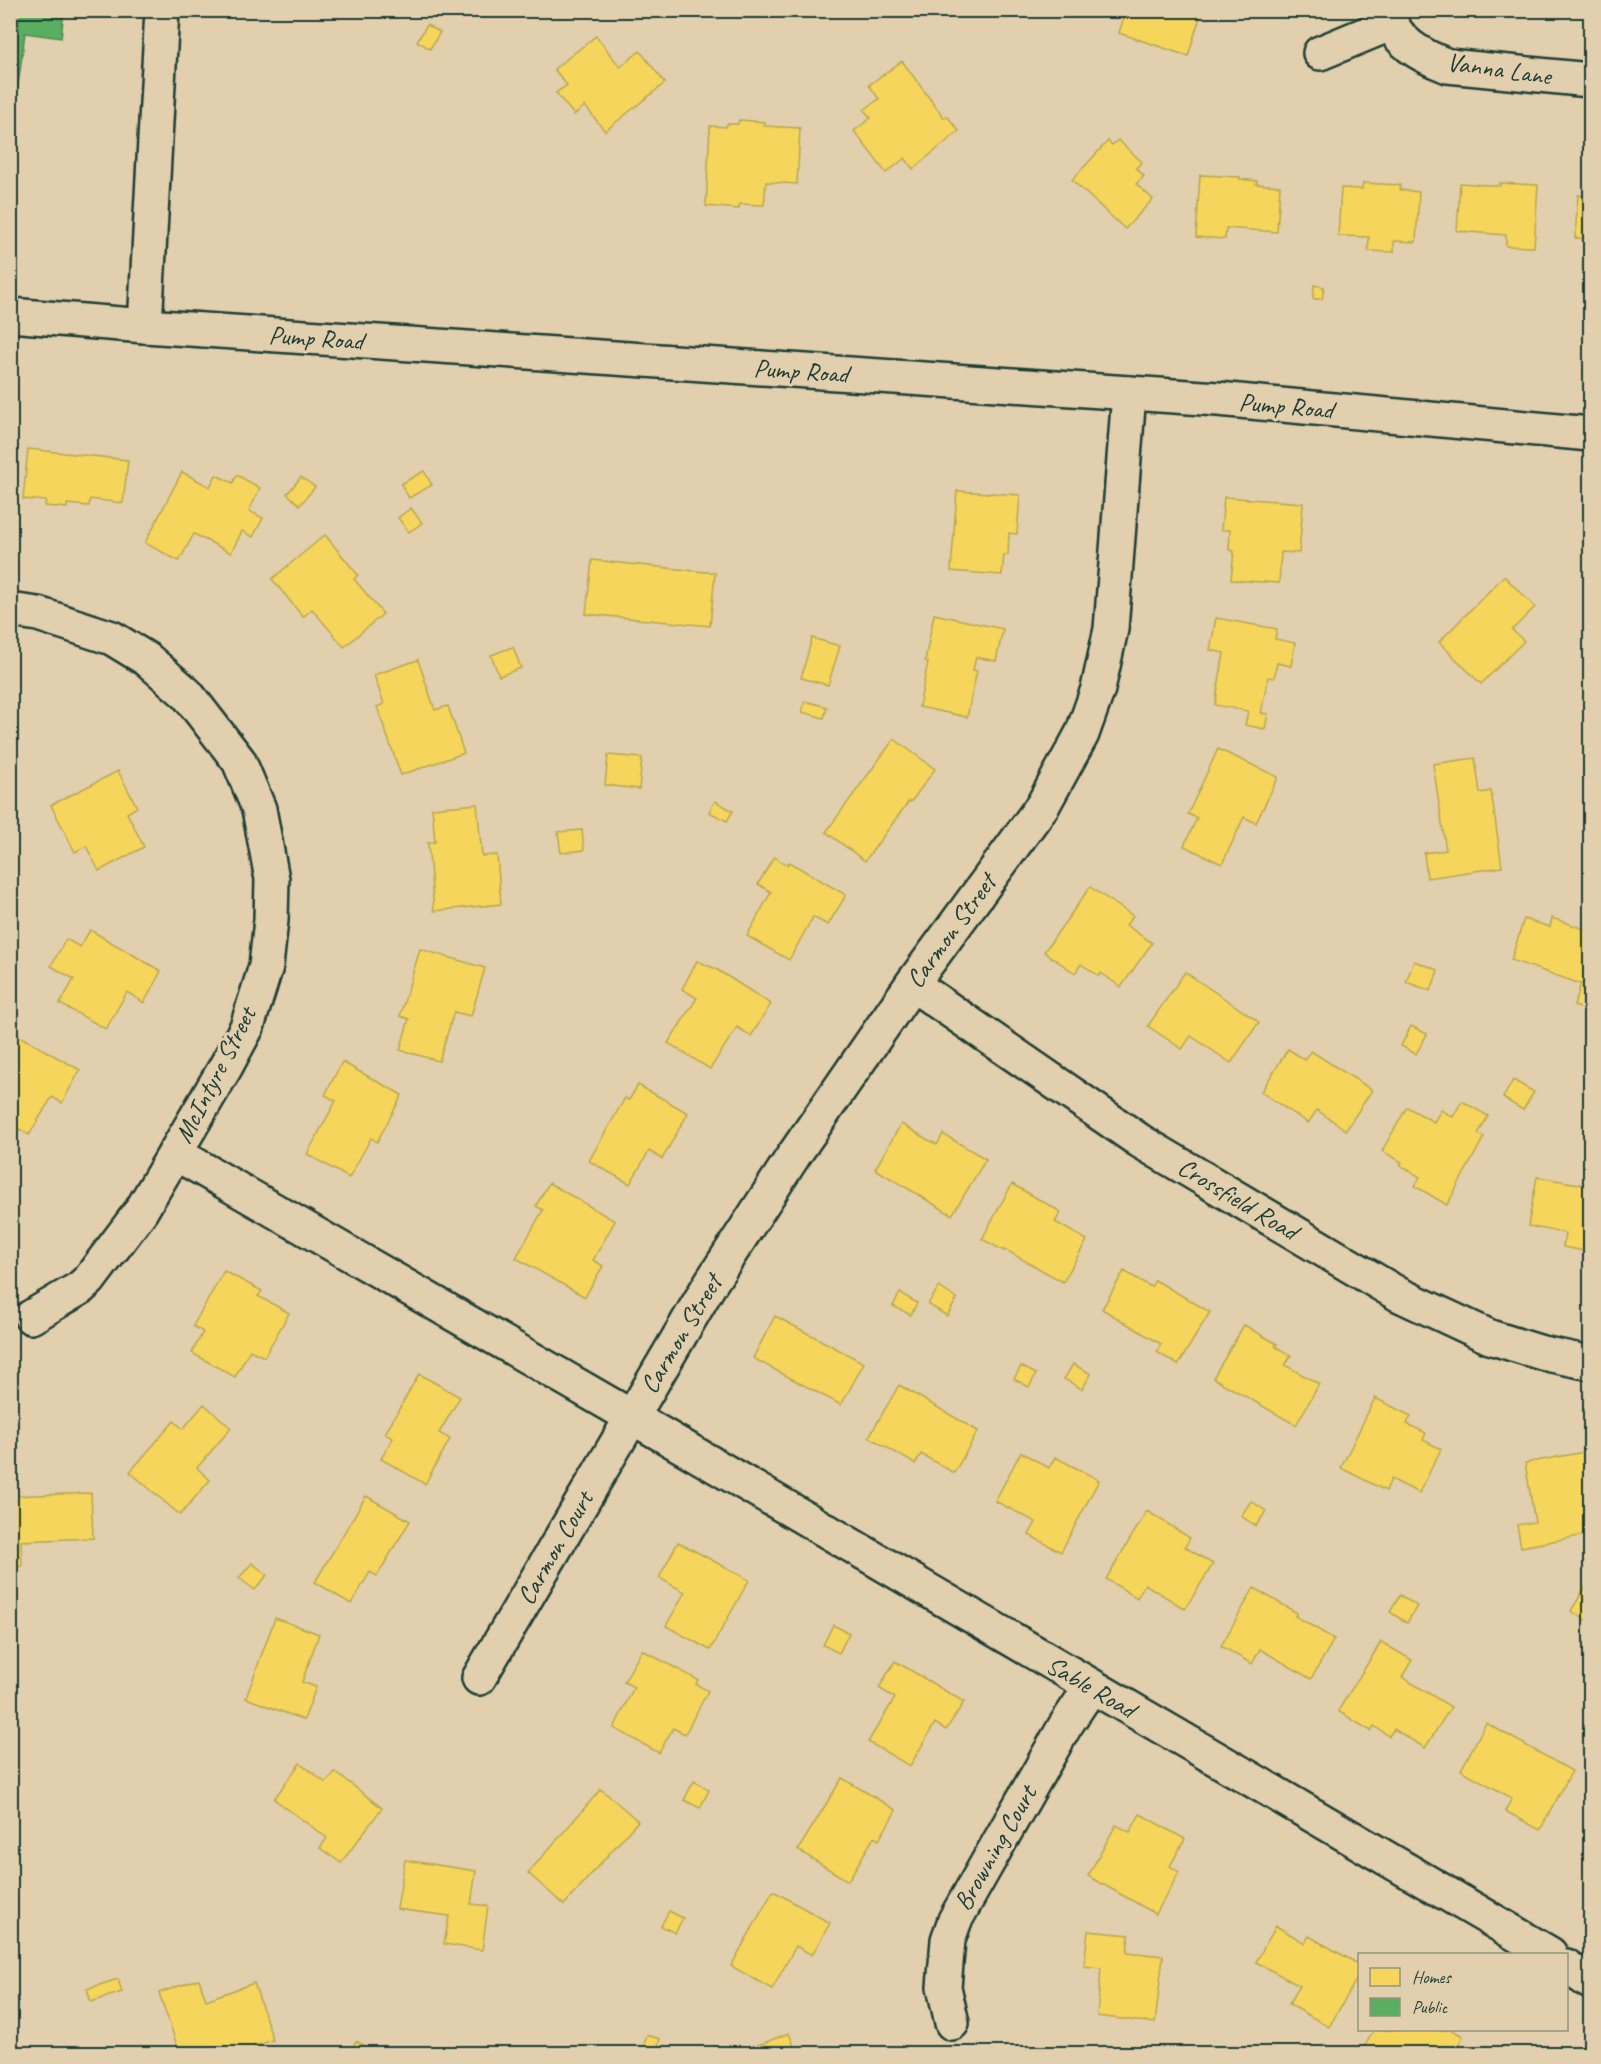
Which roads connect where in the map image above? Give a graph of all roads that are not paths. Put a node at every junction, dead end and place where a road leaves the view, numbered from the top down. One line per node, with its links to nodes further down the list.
1 (162, 10): 6 (street)
2 (1388, 17): 3 (street, Vanna Lane); 4 (street, Vanna Lane)
3 (1320, 53)
4 (1590, 80)
5 (10, 315): 6 (street, Pump Road)
6 (145, 326): 7 (street, Pump Road)
7 (1129, 393): 8 (street, Pump Road); 10 (street, Carmon Street)
8 (1590, 434)
9 (10, 610): 11 (street, McIntyre Street)
10 (912, 984): 13 (street, Crossfield Road); 14 (street, Carmon Street)
11 (175, 1153): 12 (street); 14 (street, McIntyre Street)
12 (32, 1317)
13 (1590, 1363)
14 (632, 1417): 15 (street, Carmon Court); 16 (street, Sable Road)
15 (479, 1678)
16 (1091, 1687): 17 (street, Sable Road); 20 (street, Browning Court)
17 (1548, 1953)
18 (1568, 1966): 19 (street)
19 (1590, 1982)
20 (952, 2023)

